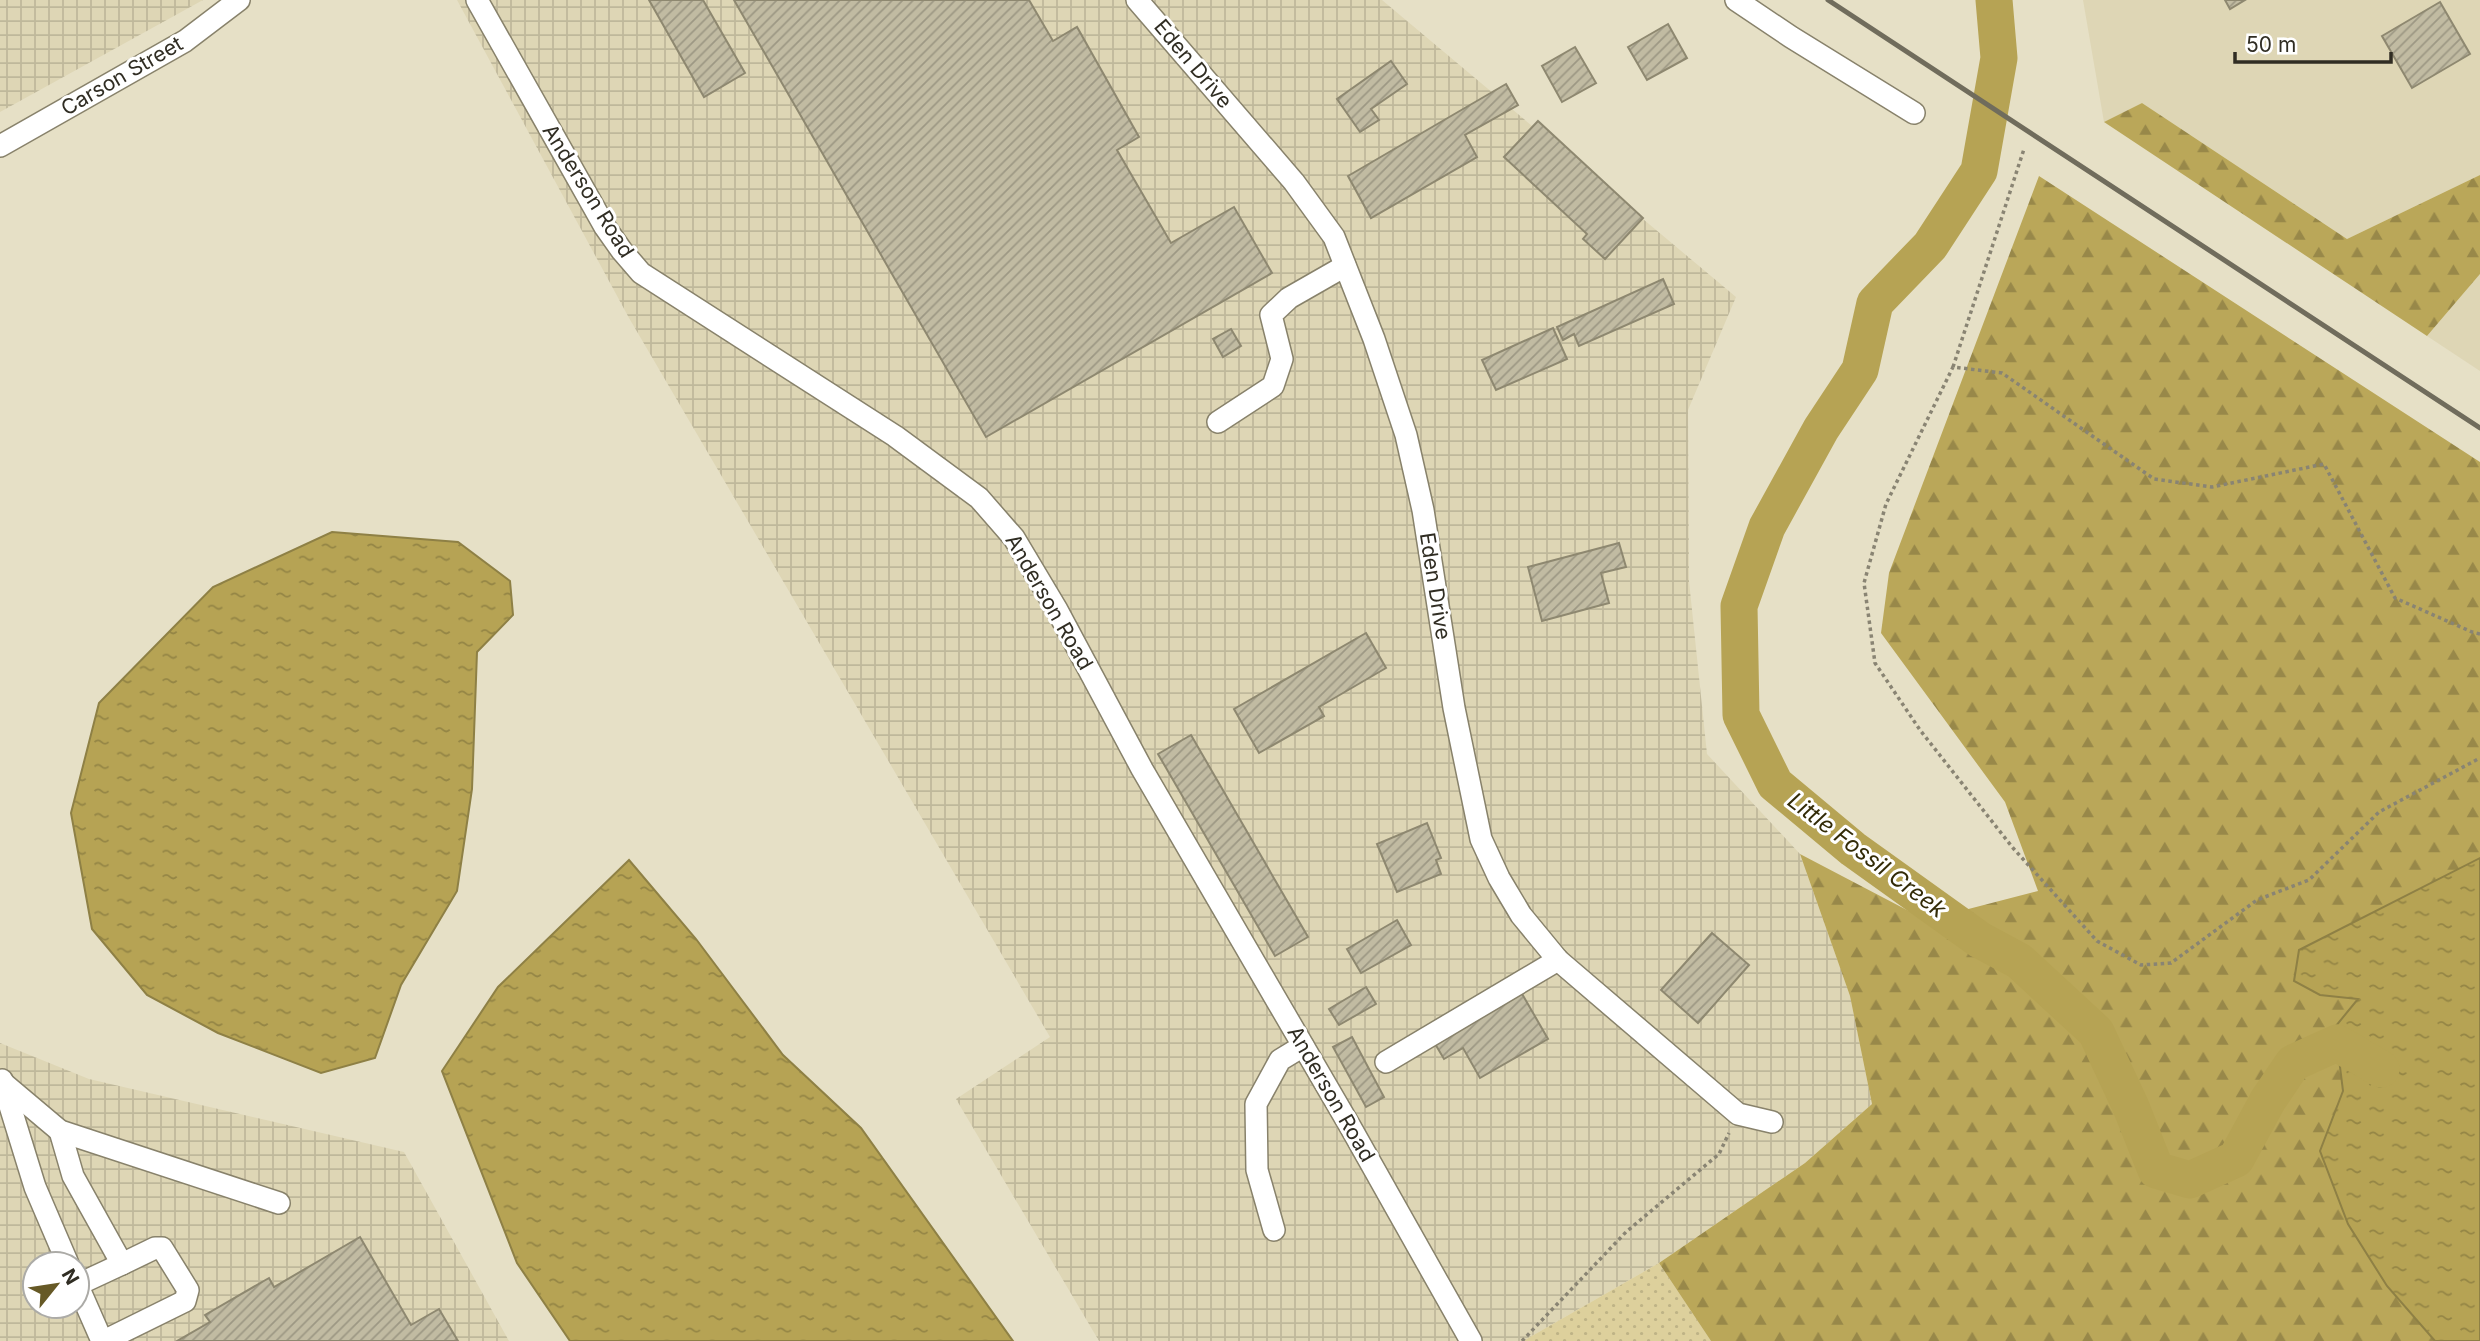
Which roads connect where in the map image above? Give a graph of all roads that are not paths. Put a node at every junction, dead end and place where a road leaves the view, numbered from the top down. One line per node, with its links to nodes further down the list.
1 (237, 0): 6 (street, Carson Street)
2 (477, 0): 10 (street, Anderson Road)
3 (1137, 0): 7 (street, Eden Drive)
4 (1736, 0): 5 (street)
5 (1914, 113)
6 (0, 146)
7 (1345, 266): 8 (street); 9 (street, Eden Drive)
8 (1218, 422)
9 (1558, 960): 11 (street); 13 (street, Eden Drive)
10 (1303, 1046): 16 (street); 22 (street, Anderson Road)
11 (1386, 1062)
12 (1, 1081): 14 (street); 17 (street)
13 (1772, 1122)
14 (60, 1131): 15 (street); 18 (street)
15 (279, 1203)
16 (1274, 1230)
17 (62, 1250)
18 (122, 1264): 19 (street); 21 (street)
19 (91, 1278)
20 (91, 1315): 21 (street)
21 (103, 1341)
22 (1471, 1341)

